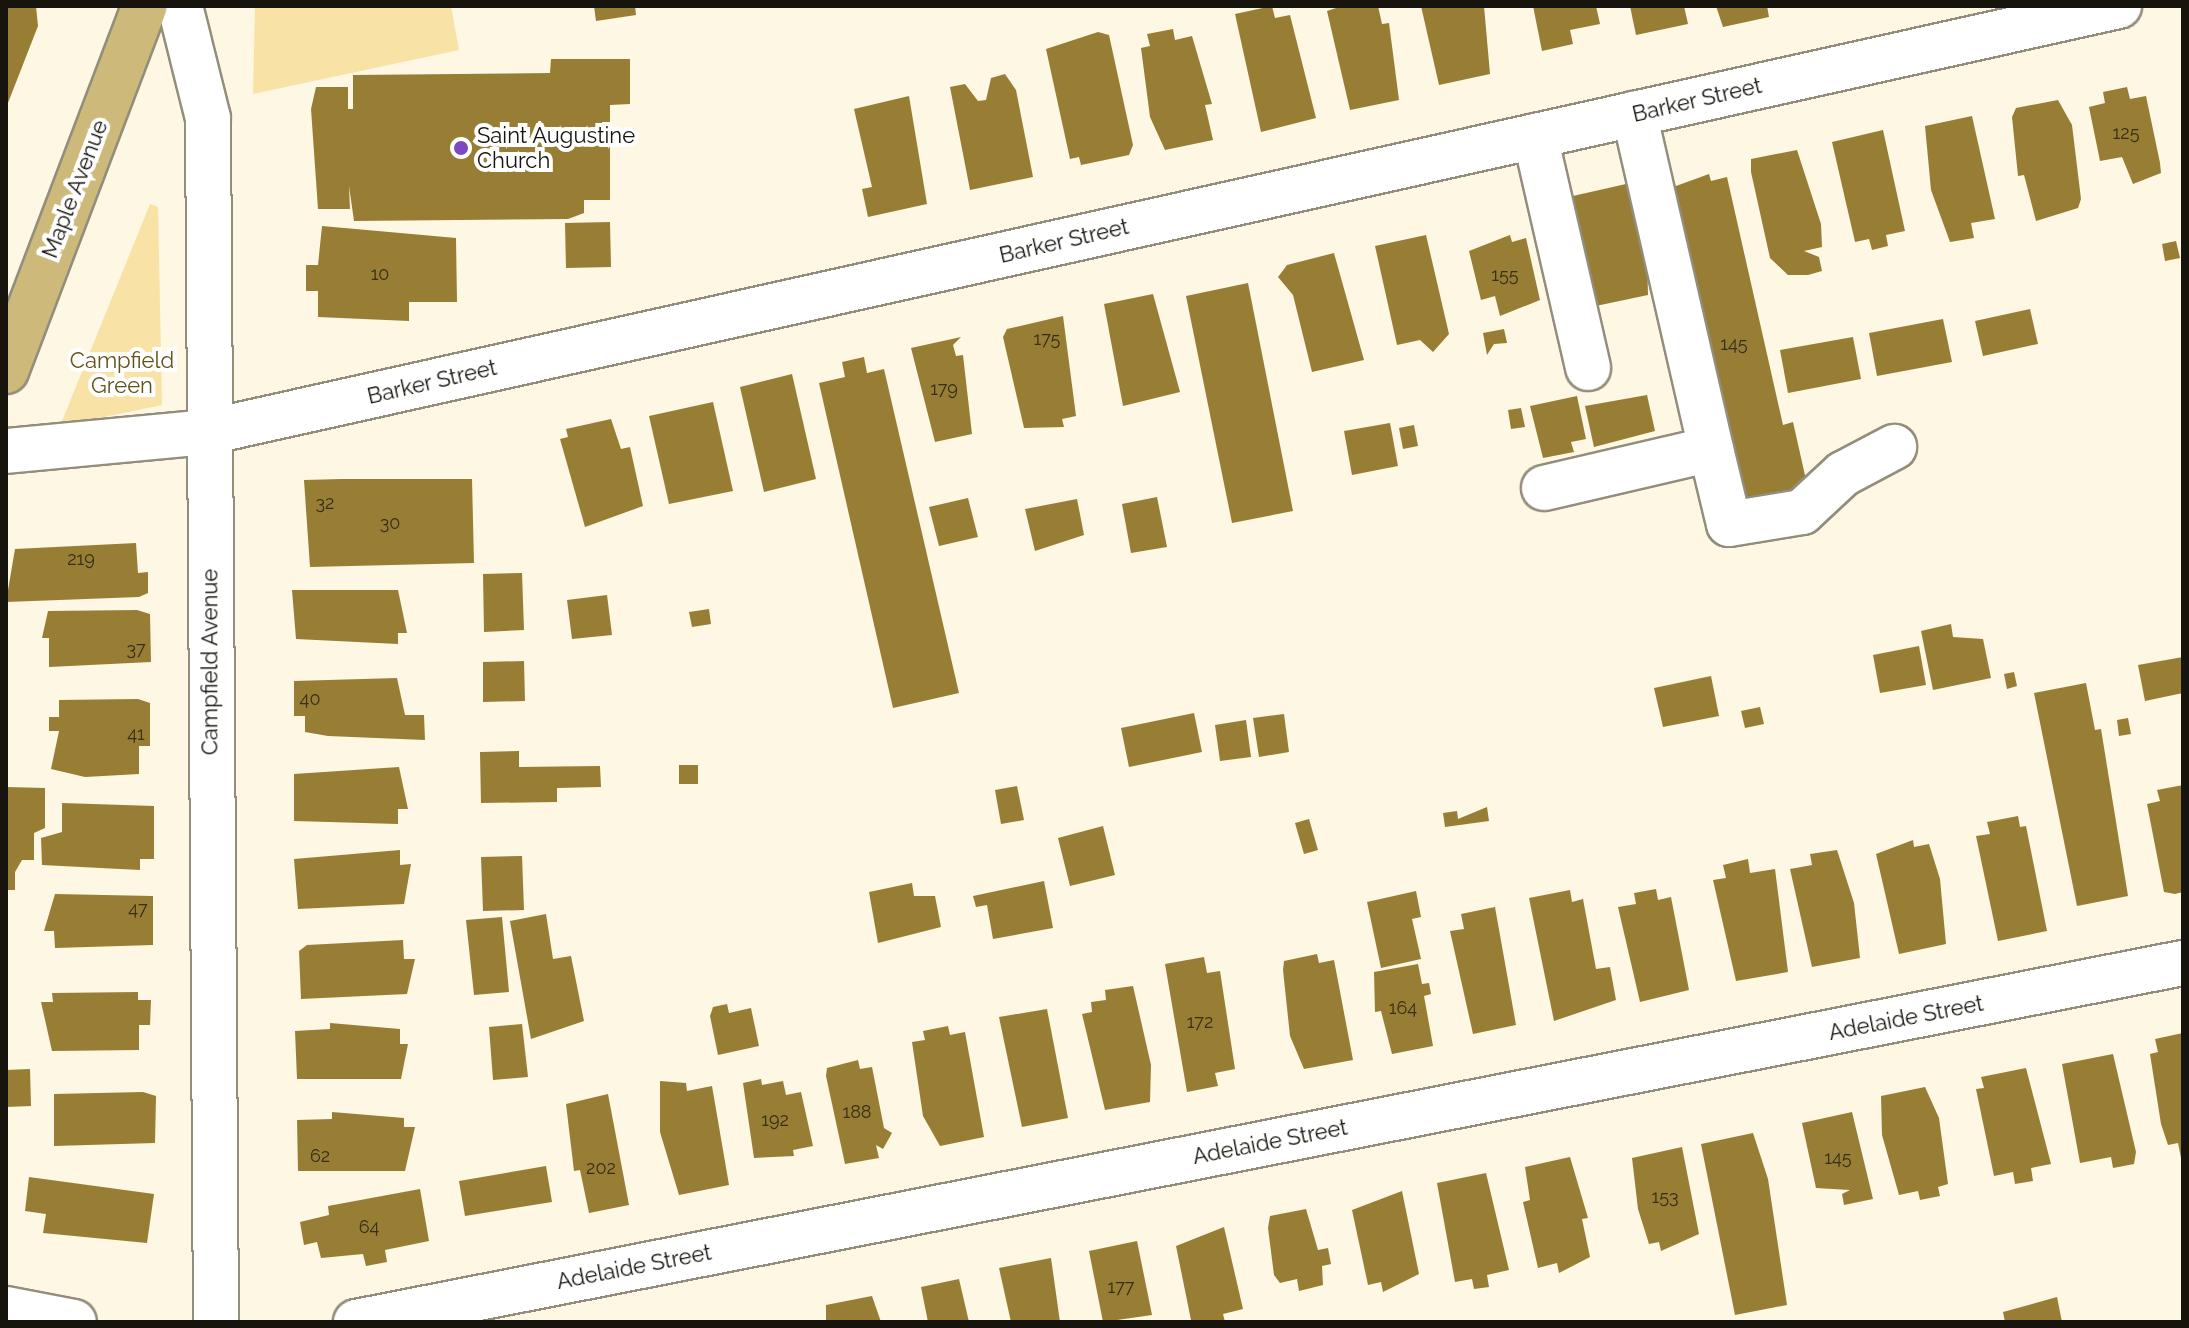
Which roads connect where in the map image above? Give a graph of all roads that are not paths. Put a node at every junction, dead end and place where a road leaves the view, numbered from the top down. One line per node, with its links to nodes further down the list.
1 (145, 6): 7 (main road, Maple Avenue)
2 (180, 6): 8 (street, Campfield Avenue)
3 (2119, 6): 4 (street, Barker Street)
4 (1634, 114): 5 (street, Barker Street); 10 (street)
5 (1535, 136): 6 (street); 8 (street, Barker Street)
6 (1588, 368)
7 (6, 371)
8 (208, 432): 11 (street, Barker Street); 16 (street, Campfield Avenue)
9 (1894, 447): 10 (street)
10 (1711, 449): 12 (street)
11 (6, 451)
12 (1544, 488)
13 (2183, 963): 17 (street, Adelaide Street)
14 (6, 1309): 15 (street)
15 (74, 1322)
16 (216, 1322)
17 (356, 1322)

